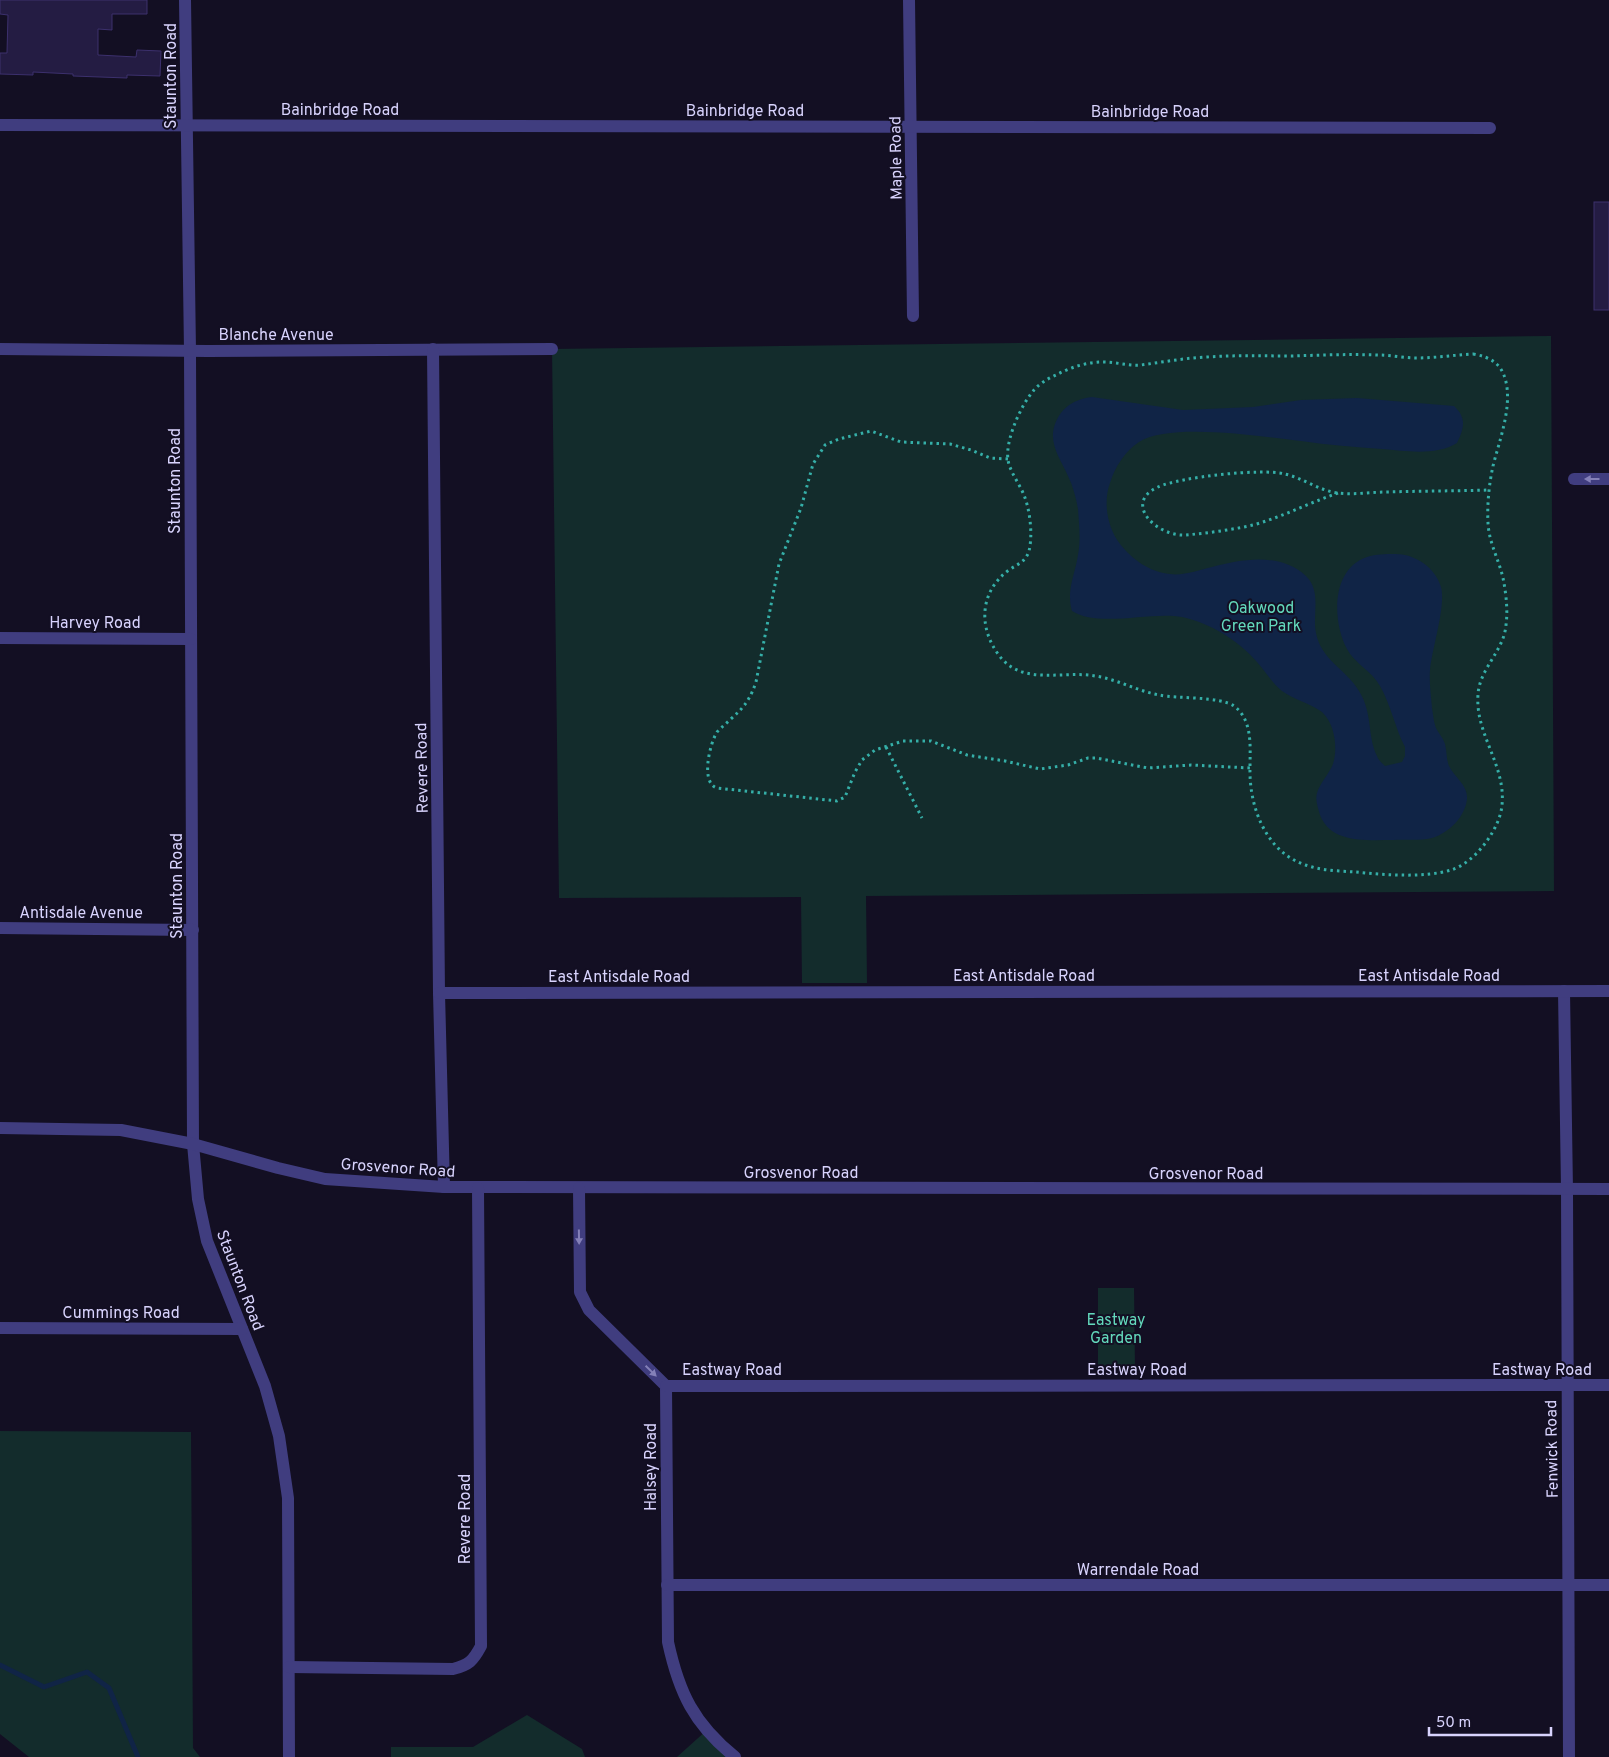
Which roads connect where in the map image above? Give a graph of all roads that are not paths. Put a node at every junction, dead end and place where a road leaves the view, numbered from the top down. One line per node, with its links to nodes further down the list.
1 (186, 0): 4 (street, Staunton Road)
2 (909, 0): 5 (street, Maple Road)
3 (0, 125): 4 (street, Bainbridge Road)
4 (186, 125): 5 (street, Bainbridge Road); 11 (street, Staunton Road)
5 (911, 126): 6 (street, Bainbridge Road); 7 (street, Maple Road)
6 (1490, 128)
7 (913, 316)
8 (433, 349): 9 (street, Blanche Avenue); 11 (street, Blanche Avenue); 20 (street, Revere Road)
9 (552, 349)
10 (0, 350): 11 (street, Blanche Avenue)
11 (190, 351): 15 (street, Staunton Road)
12 (1574, 479): 13 (street, one-way to 12)
13 (1609, 479)
14 (0, 638): 15 (street, Harvey Road)
15 (191, 639): 17 (street, Staunton Road)
16 (0, 928): 17 (street, Antisdale Avenue)
17 (192, 930): 22 (street, Staunton Road)
18 (1564, 991): 19 (street, East Antisdale Road); 20 (street, East Antisdale Road); 27 (street, Fenwick Road)
19 (1609, 991)
20 (439, 993): 23 (street, Revere Road)
21 (0, 1128): 22 (street, Grosvenor Road)
22 (193, 1144): 23 (street, Grosvenor Road); 29 (street, Staunton Road)
23 (444, 1187): 24 (street, Grosvenor Road)
24 (478, 1188): 25 (street, Grosvenor Road); 36 (street, Revere Road)
25 (579, 1188): 27 (street, Grosvenor Road); 32 (street, one-way to 32)
26 (1609, 1189): 27 (street, Grosvenor Road)
27 (1567, 1190): 30 (street, Fenwick Road)
28 (0, 1328): 29 (street, Cummings Road)
29 (242, 1329): 36 (street, Staunton Road)
30 (1567, 1385): 31 (street, Eastway Road); 32 (street, Eastway Road); 35 (street, Fenwick Road)
31 (1609, 1385)
32 (666, 1386): 33 (street, Halsey Road)
33 (667, 1585): 35 (street, Warrendale Road); 38 (street, Halsey Road)
34 (1609, 1585): 35 (street, Warrendale Road)
35 (1569, 1586): 39 (street, Fenwick Road)
36 (289, 1667): 37 (street, Staunton Road)
37 (289, 1757)
38 (735, 1757)
39 (1570, 1757)

